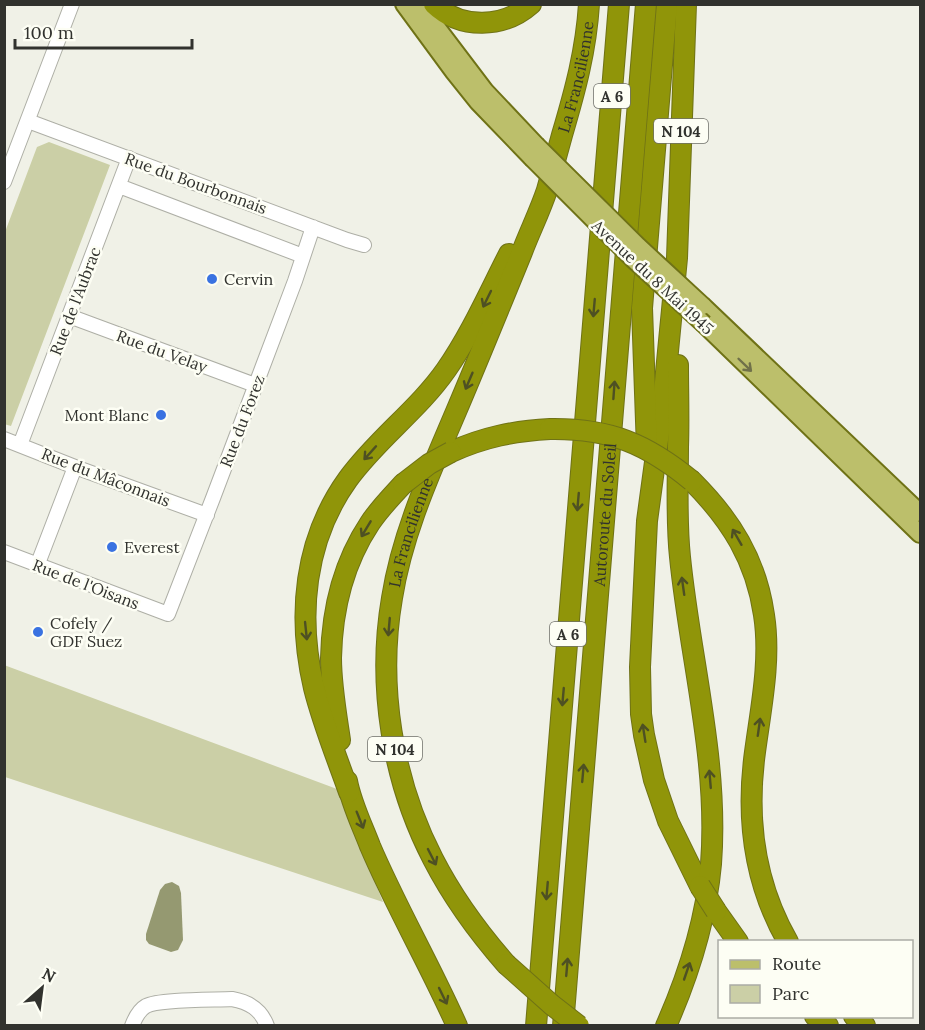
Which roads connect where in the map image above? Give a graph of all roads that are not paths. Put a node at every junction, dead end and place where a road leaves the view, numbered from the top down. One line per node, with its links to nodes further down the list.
1 (72, 4): 12 (street)
2 (404, 4): 13 (main road, Avenue du 8 Mai 1945)
3 (419, 4): 13 (main road, Avenue du 8 Mai 1945)
4 (434, 4): 5 (highway)
5 (531, 4)
6 (589, 4): 11 (highway, La Francilienne / N 104)
7 (619, 4): 39 (highway, Autoroute du Soleil / A 6, one-way to 39)
8 (646, 4): 40 (highway, Autoroute du Soleil / A 6, one-way to 8)
9 (667, 4): 28 (highway)
10 (686, 4): 20 (highway, N 104)
11 (576, 90): 33 (highway, one-way to 33); 41 (highway, La Francilienne / N 104, one-way to 41, bridge)
12 (28, 121): 14 (street, Rue du Bourbonnais); 15 (street)
13 (534, 151): 26 (main road, Avenue du 8 Mai 1945, bridge); 29 (main road, Avenue du 8 Mai 1945, one-way to 29, bridge)
14 (129, 158): 16 (street, Rue de l'Aubrac); 17 (street, Rue du Bourbonnais)
15 (4, 182)
16 (119, 186): 19 (street, Rue du Bourbonnais); 21 (street, Rue de l'Aubrac)
17 (313, 227): 18 (street, Rue du Bourbonnais); 19 (street, Rue du Forez)
18 (364, 245)
19 (303, 256): 22 (street, Rue du Forez)
20 (676, 258): 28 (highway, N 104); 42 (highway, one-way to 20)
21 (69, 316): 22 (street, Rue du Velay); 24 (street, Rue de l'Aubrac)
22 (255, 386): 27 (street, Rue du Forez)
23 (4, 439): 24 (street, Rue du Mâconnais)
24 (20, 445): 25 (street, Rue du Mâconnais)
25 (75, 467): 27 (street, Rue du Mâconnais); 31 (street)
26 (921, 513)
27 (207, 514): 32 (street, Rue du Forez)
28 (647, 521): 34 (highway, N 104, one-way to 28, bridge)
29 (921, 534)
30 (4, 552): 31 (street, Rue de l'Oisans)
31 (38, 566): 32 (street, Rue de l'Oisans)
32 (168, 614)
33 (349, 792): 35 (highway, one-way to 33, bridge); 38 (highway, one-way to 38)
34 (737, 940)
35 (787, 940)
36 (132, 1026): 37 (street)
37 (267, 1026)
38 (457, 1026)
39 (536, 1026)
40 (563, 1026)
41 (579, 1026)
42 (666, 1026)

